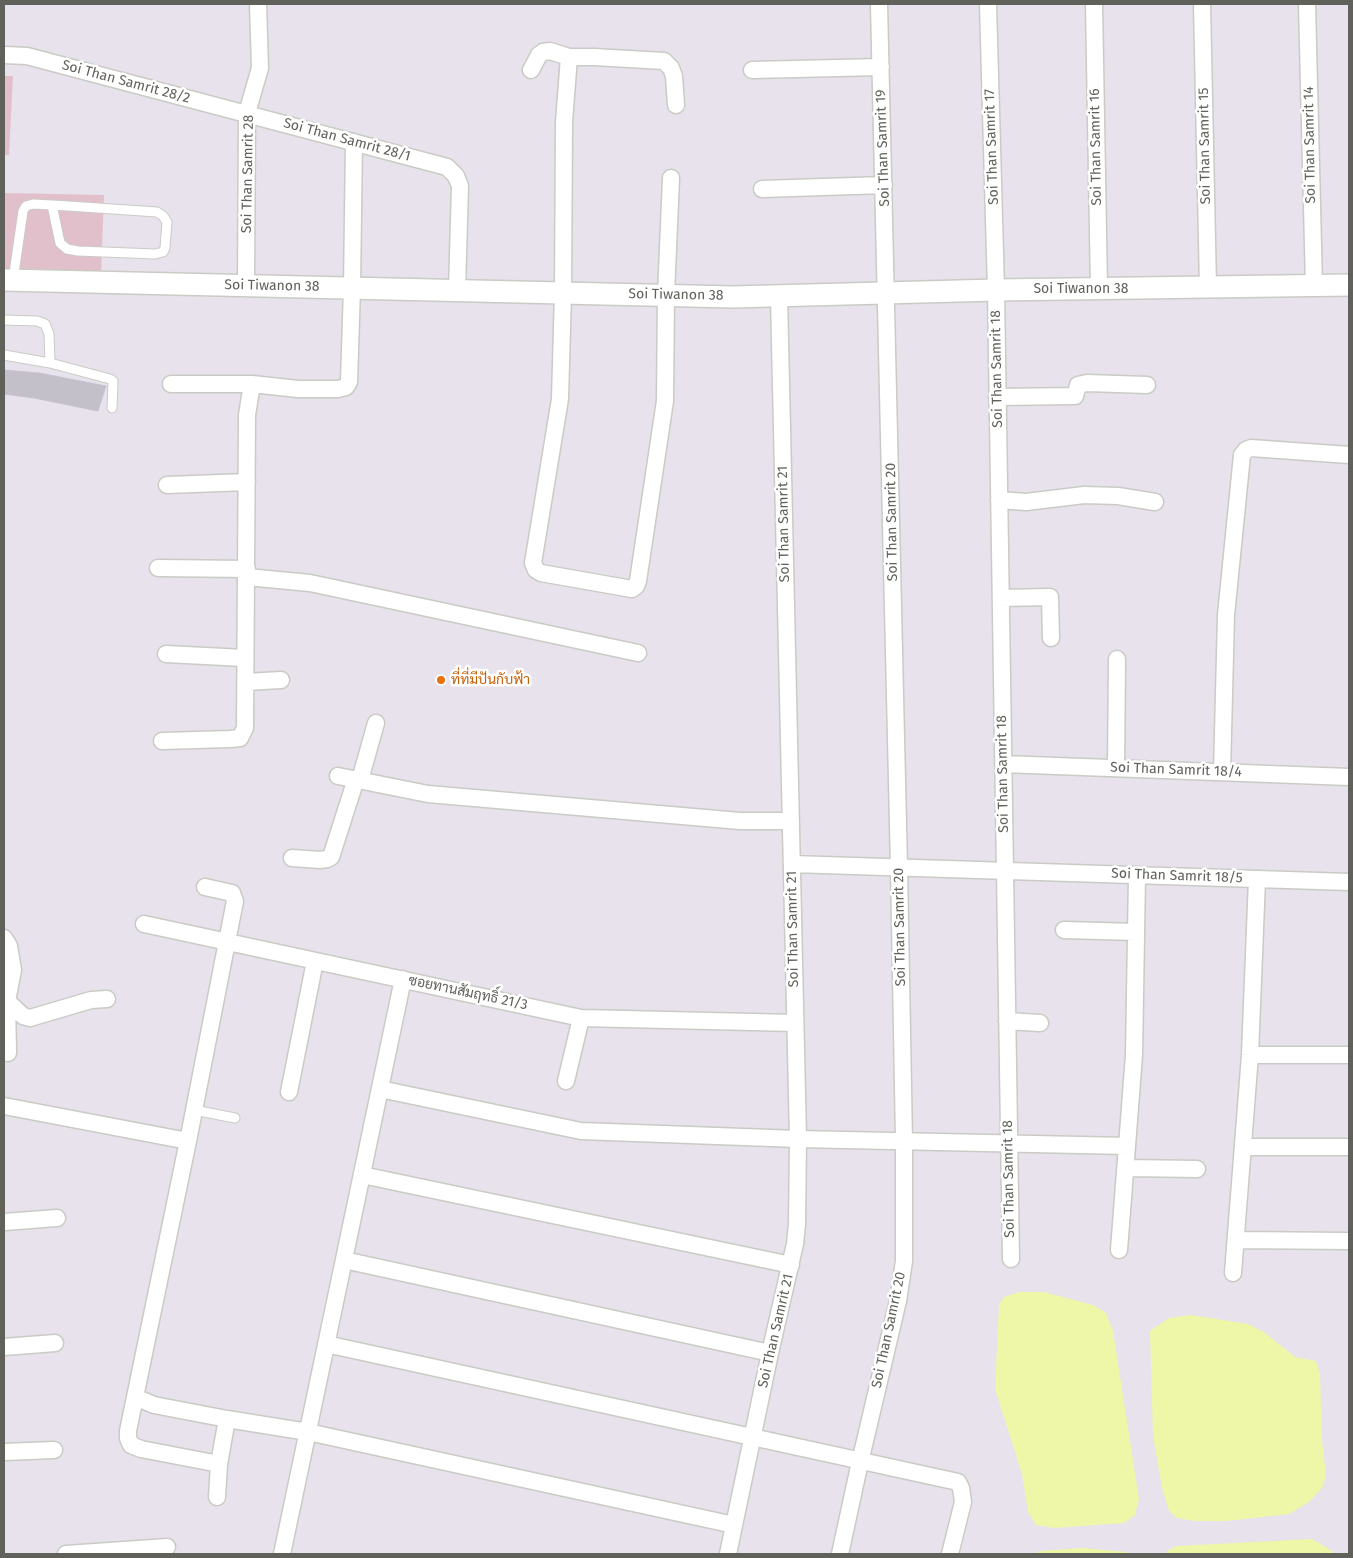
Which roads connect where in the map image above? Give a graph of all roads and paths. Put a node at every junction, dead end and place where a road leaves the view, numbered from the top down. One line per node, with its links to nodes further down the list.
1 (258, 4): 13 (street, Soi Than Samrit 28)
2 (879, 4): 9 (street, Soi Than Samrit 19)
3 (988, 4): 27 (street, Soi Than Samrit 17)
4 (1094, 4): 25 (street, Soi Than Samrit 16)
5 (1202, 4): 24 (street, Soi Than Samrit 15)
6 (1306, 4): 22 (street, Soi Than Samrit 14)
7 (4, 55): 13 (street, Soi Than Samrit 28/2)
8 (569, 57): 10 (street); 12 (street); 28 (street)
9 (881, 66): 11 (street); 16 (street, Soi Than Samrit 19)
10 (531, 70)
11 (752, 70)
12 (676, 105)
13 (247, 114): 14 (street, Soi Than Samrit 28/1); 20 (street, Soi Than Samrit 28)
14 (354, 142): 23 (street); 26 (street, Soi Than Samrit 28/1)
15 (671, 178): 30 (street)
16 (884, 185): 17 (street); 29 (street, Soi Than Samrit 19)
17 (762, 189)
18 (52, 205): 18 (lane); 19 (lane)
19 (9, 280): 20 (street, Soi Tiwanon 38)
20 (246, 285): 23 (street, Soi Tiwanon 38)
21 (1349, 285): 22 (street, Soi Tiwanon 38)
22 (1314, 286): 24 (street, Soi Tiwanon 38)
23 (352, 288): 26 (street, Soi Tiwanon 38); 36 (street)
24 (1208, 288): 25 (street, Soi Tiwanon 38)
25 (1099, 289): 27 (street, Soi Tiwanon 38)
26 (457, 290): 28 (street, Soi Tiwanon 38)
27 (996, 290): 29 (street, Soi Tiwanon 38); 38 (street, Soi Than Samrit 18)
28 (563, 293): 30 (street, Soi Tiwanon 38); 30 (street)
29 (887, 293): 31 (street, Soi Tiwanon 38); 66 (street, Soi Than Samrit 20)
30 (666, 295): 31 (street, Soi Tiwanon 38)
31 (779, 296): 63 (street, Soi Than Samrit 21)
32 (4, 320): 34 (lane)
33 (4, 355): 34 (lane)
34 (50, 363): 39 (lane)
35 (171, 384): 36 (street)
36 (252, 384): 41 (street)
37 (1147, 385): 38 (street)
38 (997, 397): 43 (street, Soi Than Samrit 18)
39 (112, 408)
40 (1349, 455): 59 (street)
41 (247, 482): 42 (street); 46 (street)
42 (166, 485)
43 (999, 500): 44 (street); 47 (street, Soi Than Samrit 18)
44 (1155, 502)
45 (158, 568): 46 (street)
46 (247, 573): 49 (street); 51 (street)
47 (1001, 598): 48 (street); 57 (street, Soi Than Samrit 18)
48 (1051, 638)
49 (638, 653)
50 (166, 654): 51 (street)
51 (244, 658): 54 (street)
52 (1117, 659): 58 (street)
53 (281, 680): 54 (street)
54 (246, 682): 56 (street)
55 (376, 723): 62 (street)
56 (162, 741)
57 (1003, 764): 58 (street, Soi Than Samrit 18/4); 67 (street, Soi Than Samrit 18)
58 (1116, 768): 59 (street, Soi Than Samrit 18/4)
59 (1222, 772): 61 (street, Soi Than Samrit 18/4)
60 (338, 776): 62 (street)
61 (1349, 776)
62 (358, 780): 63 (street); 64 (street)
63 (791, 821): 65 (street, Soi Than Samrit 21)
64 (292, 858)
65 (792, 864): 66 (street, Soi Than Samrit 18/5); 83 (street, Soi Than Samrit 21)
66 (899, 867): 67 (street, Soi Than Samrit 18/5); 96 (street, Soi Than Samrit 20)
67 (1004, 871): 68 (street, Soi Than Samrit 18/5); 82 (street, Soi Than Samrit 18)
68 (1137, 875): 69 (street, Soi Than Samrit 18/5); 74 (street)
69 (1257, 879): 70 (street, Soi Than Samrit 18/5); 86 (street)
70 (1349, 882)
71 (205, 887): 76 (street)
72 (144, 924): 76 (street, ซอยทานสัมฤทธิ์ 21/3)
73 (1064, 930): 74 (street)
74 (1136, 932): 98 (street)
75 (4, 938): 80 (street)
76 (227, 943): 77 (street, ซอยทานสัมฤทธิ์ 21/3); 92 (street)
77 (314, 961): 78 (street, ซอยทานสัมฤทธิ์ 21/3); 90 (street)
78 (403, 979): 81 (street, ซอยทานสัมฤทธิ์ 21/3); 89 (street)
79 (107, 999): 80 (street)
80 (7, 1002): 85 (street)
81 (581, 1018): 83 (street, ซอยทานสัมฤทธิ์ 21/3); 88 (street)
82 (1007, 1021): 84 (street); 97 (street, Soi Than Samrit 18)
83 (796, 1023): 94 (street, Soi Than Samrit 21)
84 (1040, 1023)
85 (8, 1053)
86 (1250, 1055): 87 (street); 99 (street)
87 (1349, 1055)
88 (566, 1080)
89 (380, 1089): 94 (street); 103 (street)
90 (289, 1092)
91 (4, 1106): 95 (street)
92 (194, 1110): 93 (lane); 95 (street)
93 (235, 1118)
94 (798, 1139): 96 (street); 111 (street, Soi Than Samrit 21)
95 (188, 1141): 117 (street)
96 (904, 1142): 97 (street); 123 (street, Soi Than Samrit 20)
97 (1009, 1144): 98 (street); 109 (street, Soi Than Samrit 18)
98 (1127, 1146): 101 (street)
99 (1243, 1147): 100 (street); 106 (street)
100 (1349, 1147)
101 (1126, 1168): 102 (street); 108 (street)
102 (1197, 1169)
103 (362, 1175): 110 (street); 111 (street)
104 (57, 1218): 105 (street)
105 (4, 1222)
106 (1236, 1240): 107 (street); 112 (street)
107 (1347, 1241)
108 (1119, 1250)
109 (1011, 1259)
110 (344, 1260): 114 (street); 116 (street)
111 (791, 1265): 116 (street, Soi Than Samrit 21)
112 (1233, 1273)
113 (55, 1343): 115 (street)
114 (326, 1344): 119 (street); 120 (street)
115 (4, 1347)
116 (770, 1353): 120 (street, Soi Than Samrit 21)
117 (135, 1397): 118 (street); 124 (street)
118 (227, 1419): 119 (street); 124 (street)
119 (308, 1432): 126 (street); 129 (street)
120 (753, 1438): 123 (street); 126 (street, Soi Than Samrit 21)
121 (54, 1450): 122 (street)
122 (4, 1452)
123 (860, 1462): 131 (street, Soi Than Samrit 20); 132 (street)
124 (219, 1464): 125 (street)
125 (217, 1497)
126 (734, 1525): 130 (street, Soi Than Samrit 21)
127 (167, 1547): 128 (street)
128 (66, 1554)
129 (282, 1554)
130 (728, 1554)
131 (840, 1554)
132 (950, 1554)

